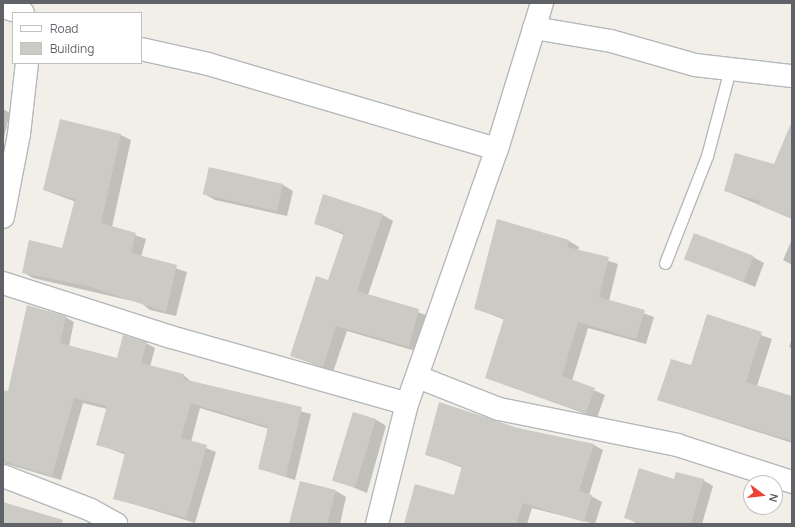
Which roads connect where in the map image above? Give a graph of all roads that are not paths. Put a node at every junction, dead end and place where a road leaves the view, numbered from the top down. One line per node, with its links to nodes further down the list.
1 (542, 3): 4 (street)
2 (3, 7): 3 (street)
3 (20, 12)
4 (534, 28): 7 (street); 9 (street)
5 (142, 49): 9 (street)
6 (27, 64): 10 (street)
7 (730, 69): 8 (street); 11 (lane)
8 (792, 76)
9 (497, 149): 13 (street)
10 (3, 217)
11 (665, 263)
12 (3, 283): 14 (street)
13 (418, 377): 14 (street); 16 (street)
14 (407, 404): 18 (street)
15 (3, 476): 17 (street)
16 (792, 482)
17 (116, 524)
18 (377, 524)

